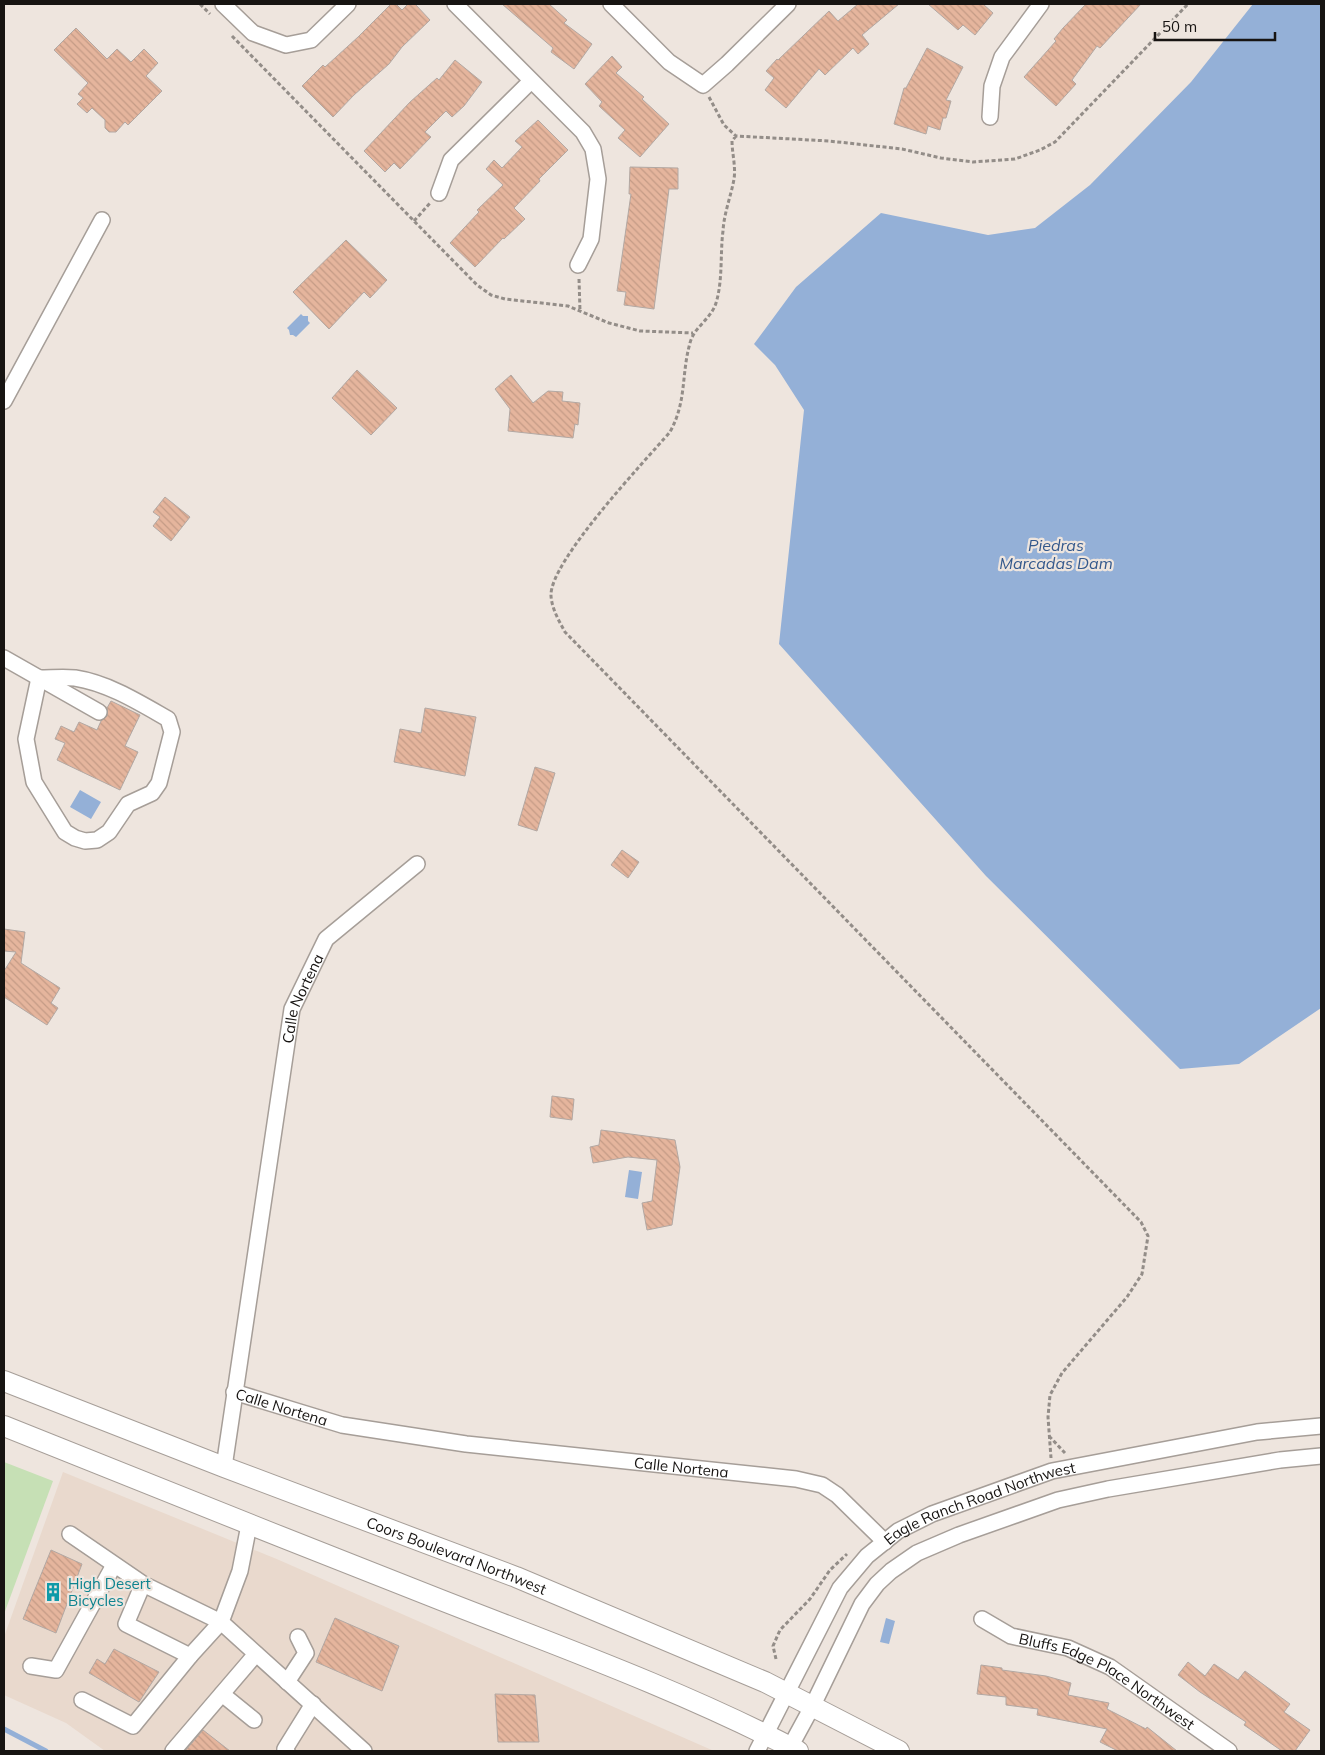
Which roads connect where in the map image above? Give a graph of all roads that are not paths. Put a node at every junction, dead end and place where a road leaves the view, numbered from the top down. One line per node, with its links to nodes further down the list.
1 (223, 4): 2 (street)
2 (348, 4)
3 (456, 4): 7 (street)
4 (611, 4): 6 (street)
5 (1042, 4): 8 (street)
6 (779, 7)
7 (532, 81): 9 (street); 11 (street)
8 (990, 116)
9 (439, 193)
10 (102, 220): 12 (street)
11 (578, 265)
12 (4, 401)
13 (4, 658): 14 (street)
14 (40, 678): 14 (street); 15 (street)
15 (98, 712)
16 (417, 864): 18 (street, Calle Nortena)
17 (4, 1381): 22 (main road, Coors Boulevard Northwest)
18 (234, 1392): 22 (street); 25 (street, Calle Nortena)
19 (4, 1426): 23 (main road)
20 (1321, 1426): 25 (street, Eagle Ranch Road Northwest)
21 (1321, 1456): 39 (street, Eagle Ranch Road Northwest)
22 (224, 1468): 35 (main road, Coors Boulevard Northwest)
23 (249, 1525): 29 (street); 41 (main road)
24 (70, 1534): 26 (street)
25 (885, 1542): 35 (street, Eagle Ranch Road Northwest)
26 (114, 1565): 27 (street); 33 (street)
27 (143, 1584): 29 (street); 32 (street)
28 (982, 1619): 47 (street, Bluffs Edge Place Northwest)
29 (221, 1622): 31 (street); 32 (street)
30 (298, 1637): 34 (street)
31 (256, 1654): 34 (street); 36 (street)
32 (190, 1656): 37 (street)
33 (31, 1666)
34 (288, 1682): 38 (street)
35 (786, 1692): 39 (main road, Coors Boulevard Northwest); 41 (street, Eagle Ranch Road Northwest)
36 (222, 1694): 40 (street); 43 (street)
37 (82, 1700)
38 (312, 1704): 44 (street); 45 (street)
39 (813, 1705): 42 (street, Eagle Ranch Road Northwest); 46 (main road, Coors Boulevard Northwest)
40 (254, 1720)
41 (760, 1742): 42 (main road)
42 (792, 1750)
43 (173, 1751)
44 (285, 1751)
45 (364, 1751)
46 (899, 1751)
47 (1229, 1751)

